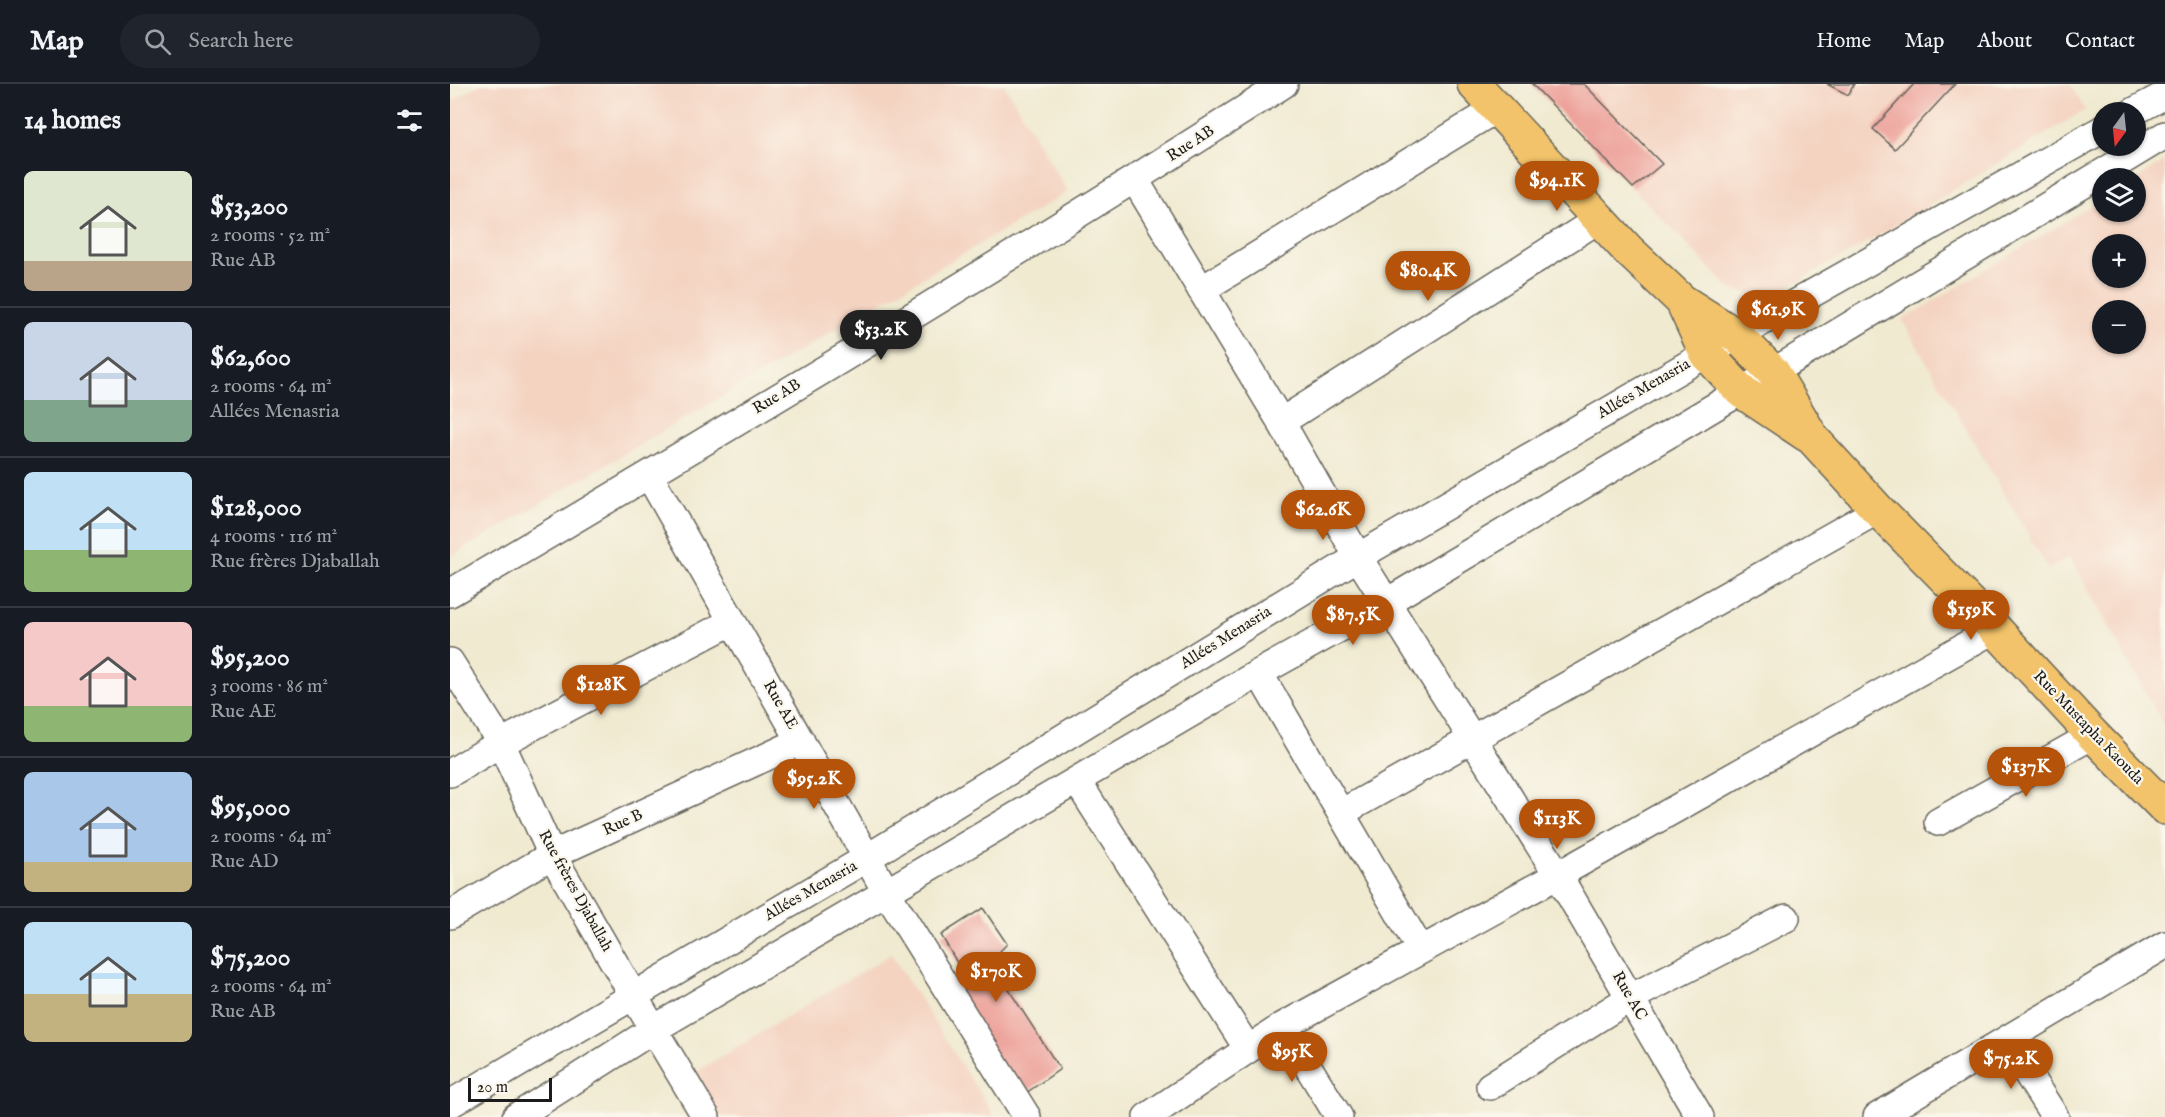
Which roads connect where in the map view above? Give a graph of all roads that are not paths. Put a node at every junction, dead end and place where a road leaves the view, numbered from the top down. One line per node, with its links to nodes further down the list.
1 (1284, 84): 8 (street, Rue AB)
2 (1474, 84): 5 (main road, Rue Mustapha Kaouda)
3 (2165, 94): 4 (street)
4 (2146, 105)
5 (1496, 109): 9 (main road, Rue Mustapha Kaouda); 10 (street)
6 (2092, 135): 12 (street, Allées Menasria)
7 (2165, 135): 14 (street)
8 (1135, 180): 10 (street, Rue AC); 18 (street, Rue AB)
9 (1599, 219): 11 (main road, Rue Mustapha Kaouda); 16 (street)
10 (1201, 290): 16 (street, Rue AC)
11 (1682, 301): 12 (main road, Rue Mustapha Kaouda); 13 (main road, Rue Mustapha Kaouda)
12 (1737, 336): 13 (street, Allées Menasria); 14 (main road, Rue Mustapha Kaouda)
13 (1706, 353): 15 (main road, Rue Mustapha Kaouda); 20 (street, Allées Menasria)
14 (1773, 372): 15 (street); 17 (main road, Rue Mustapha Kaouda)
15 (1741, 391): 17 (main road, Rue Mustapha Kaouda); 22 (street)
16 (1281, 422): 20 (street, Rue AC)
17 (1814, 439): 19 (main road, Rue Mustapha Kaouda)
18 (650, 475): 21 (street, Rue AB); 23 (street, Rue AE)
19 (1878, 510): 24 (main road, Rue Mustapha Kaouda); 28 (street)
20 (1358, 557): 22 (street, Rue AC); 37 (street, Allées Menasria)
21 (450, 593)
22 (1387, 602): 26 (street); 28 (street, Rue AC)
23 (731, 622): 29 (street, Rue AE); 30 (street)
24 (1995, 629): 27 (main road, Rue Mustapha Kaouda); 38 (street)
25 (450, 662): 30 (street, Rue frères Djaballah)
26 (1259, 673): 32 (street); 34 (street)
27 (2093, 735): 33 (main road, Rue Mustapha Kaouda); 35 (street)
28 (1473, 739): 34 (street); 38 (street, Rue AC)
29 (801, 741): 36 (street, Rue B); 37 (street, Rue AE)
30 (501, 743): 31 (street); 36 (street, Rue frères Djaballah)
31 (450, 773)
32 (1077, 781): 39 (street); 49 (street)
33 (2165, 808)
34 (1341, 813): 43 (street)
35 (1938, 822)
36 (552, 855): 40 (street, Rue B); 44 (street, Rue frères Djaballah)
37 (867, 858): 39 (street, Rue AE); 44 (street, Allées Menasria)
38 (1558, 875): 43 (street); 45 (street, Rue AC)
39 (887, 893): 47 (street); 54 (street, Rue AE)
40 (450, 915)
41 (1786, 918): 45 (street)
42 (2165, 945): 48 (street)
43 (1420, 949): 46 (street)
44 (633, 995): 47 (street, Rue frères Djaballah); 51 (street, Allées Menasria)
45 (1630, 998): 50 (street); 57 (street, Rue AC)
46 (1283, 1026): 49 (street); 56 (street)
47 (654, 1029): 52 (street); 53 (street, Rue frères Djaballah)
48 (2006, 1040): 58 (street); 59 (street)
49 (1248, 1049): 55 (street)
50 (1490, 1086)
51 (450, 1104)
52 (516, 1117)
53 (706, 1117)
54 (1027, 1117)
55 (1147, 1117)
56 (1339, 1117)
57 (1700, 1117)
58 (1876, 1117)
59 (2055, 1117)

